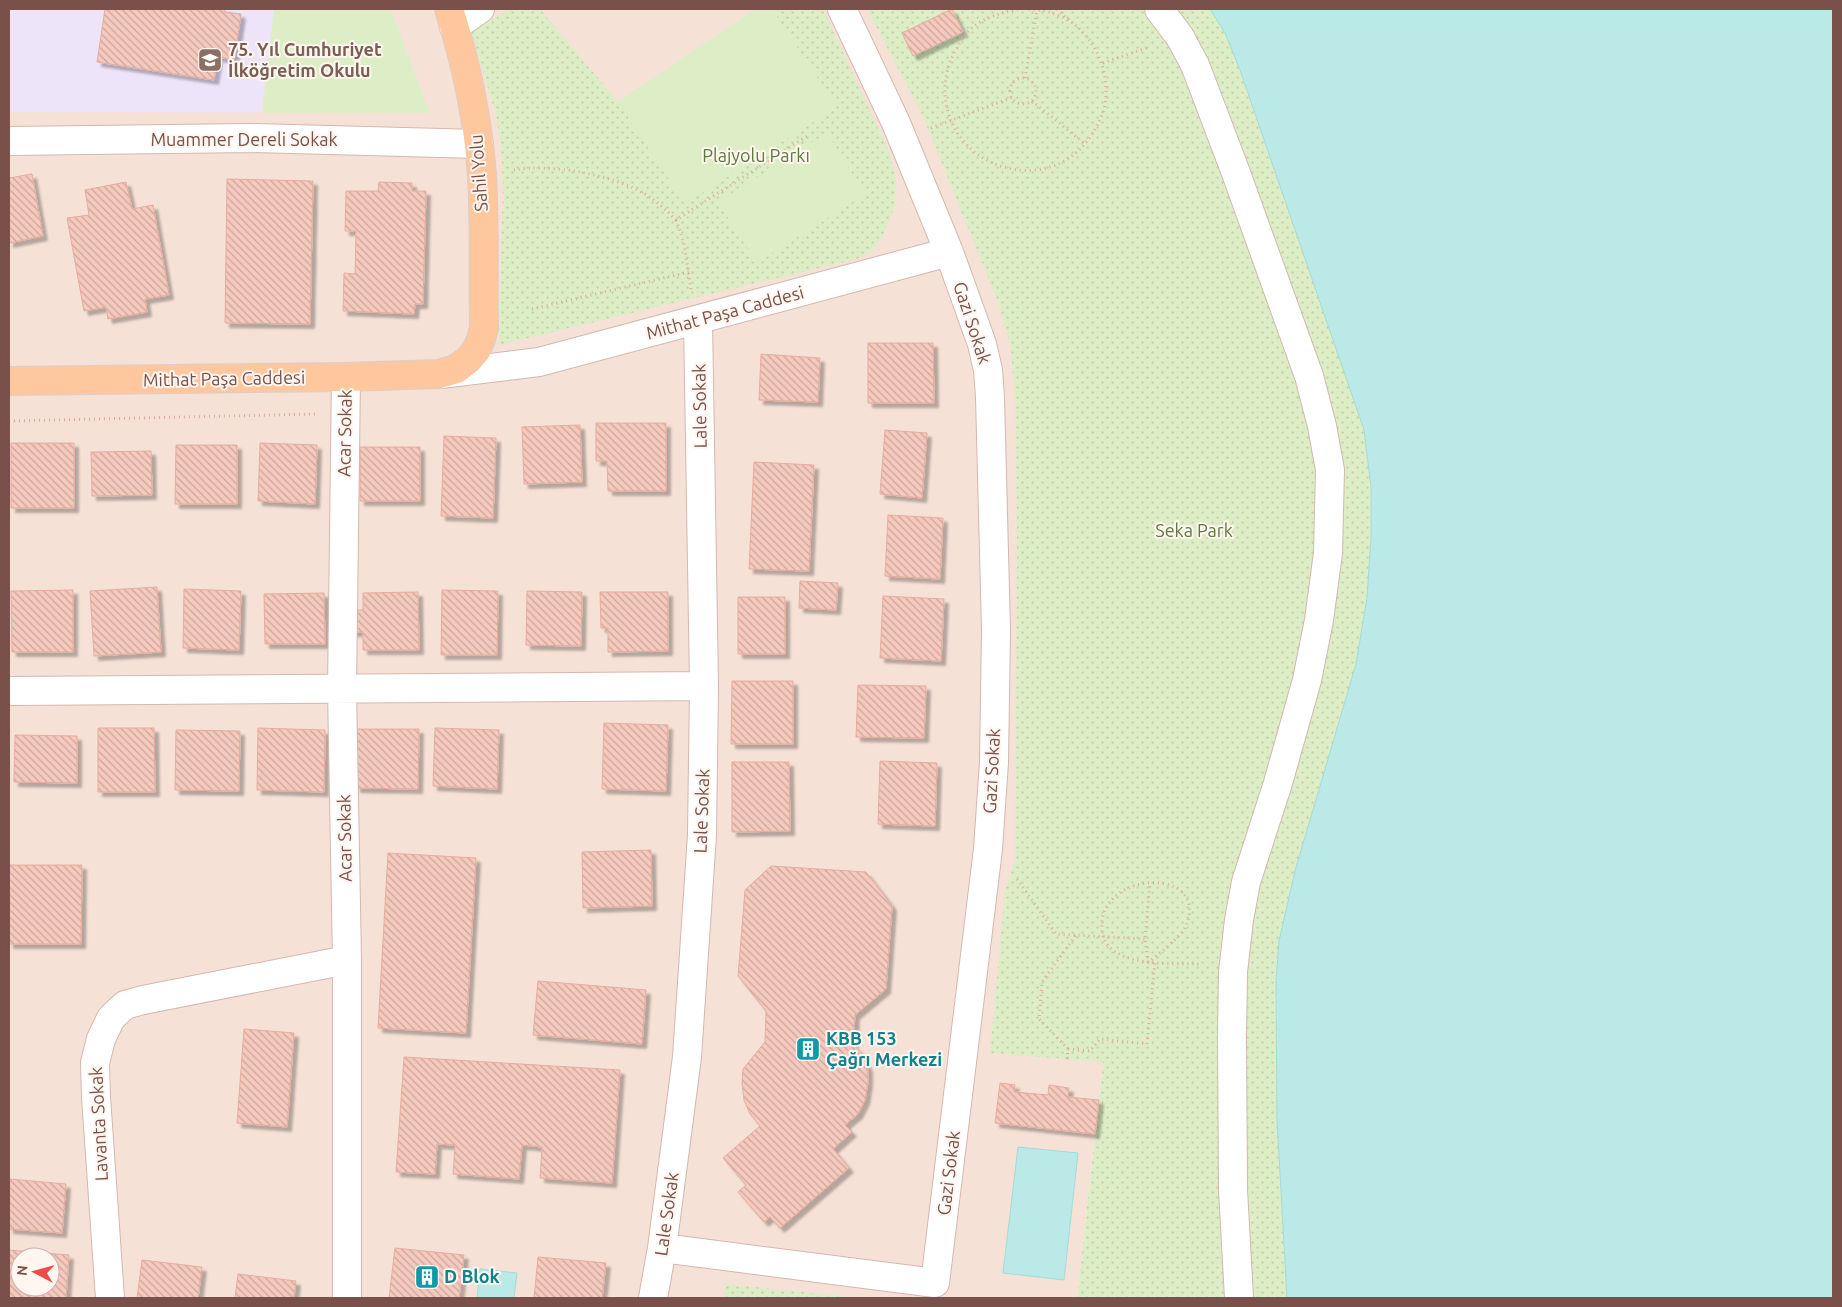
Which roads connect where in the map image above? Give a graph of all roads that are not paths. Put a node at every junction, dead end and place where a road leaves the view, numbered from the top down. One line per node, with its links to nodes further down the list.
1 (480, 9): 4 (street)
2 (842, 9): 7 (street, Gazi Sokak)
3 (1159, 9): 22 (street)
4 (452, 18): 6 (main road, Sahil Yolu)
5 (9, 141): 6 (street, Muammer Dereli Sokak)
6 (479, 144): 9 (main road, Sahil Yolu)
7 (948, 252): 8 (street, Mithat Paşa Caddesi); 18 (street, Gazi Sokak)
8 (696, 321): 10 (street, Mithat Paşa Caddesi); 14 (street, Lale Sokak)
9 (481, 339): 10 (street); 11 (main road, Mithat Paşa Caddesi)
10 (500, 367): 11 (street, Mithat Paşa Caddesi)
11 (439, 374): 12 (main road, Mithat Paşa Caddesi)
12 (346, 377): 13 (main road, Mithat Paşa Caddesi); 15 (street, Acar Sokak)
13 (9, 381)
14 (704, 686): 15 (street); 18 (street, Lale Sokak)
15 (342, 689): 16 (street); 17 (street, Acar Sokak)
16 (9, 692)
17 (347, 960): 19 (street, Lavanta Sokak); 20 (street, Acar Sokak)
18 (662, 1248): 21 (street, Lale Sokak)
19 (110, 1298)
20 (347, 1298)
21 (653, 1298)
22 (1239, 1298)

